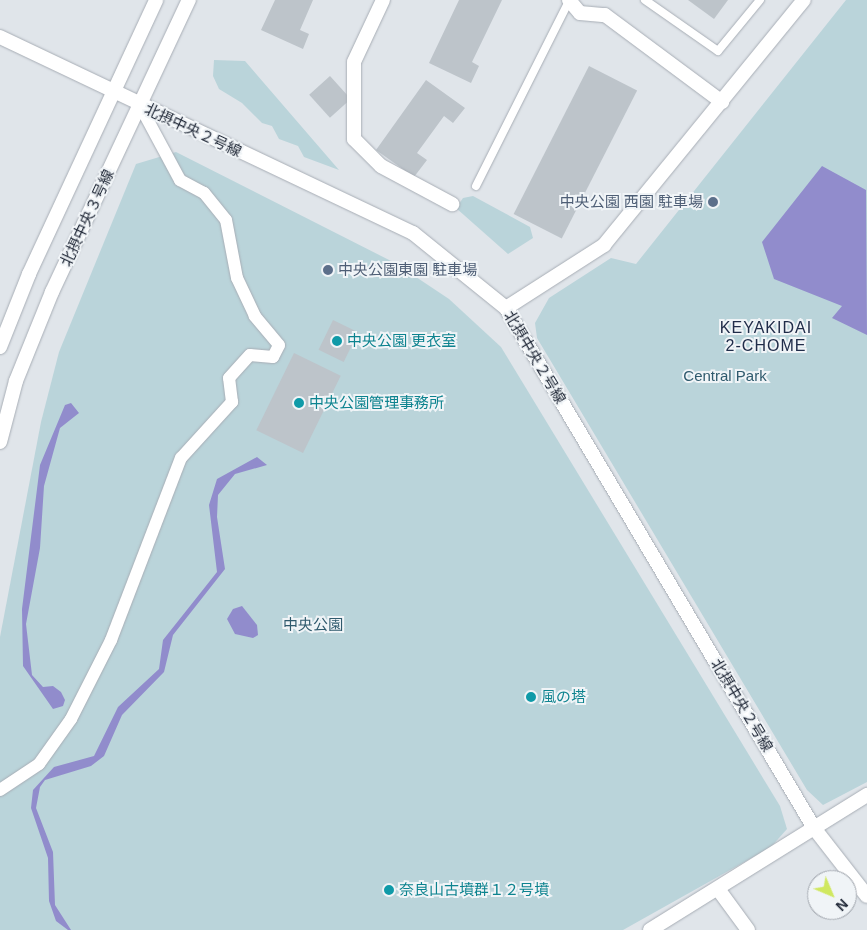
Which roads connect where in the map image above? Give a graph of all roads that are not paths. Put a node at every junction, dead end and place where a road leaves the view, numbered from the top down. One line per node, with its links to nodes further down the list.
1 (156, 0): 9 (street, 北摂中央３号線)
2 (189, 0): 11 (street, 北摂中央３号線)
3 (383, 0): 13 (street)
4 (645, 0): 5 (lane)
5 (760, 0)
6 (804, 0): 10 (street)
7 (569, 1): 10 (street); 12 (lane)
8 (0, 37): 9 (street, 北摂中央２号線)
9 (112, 90): 11 (street, 北摂中央２号線); 15 (street, 北摂中央３号線)
10 (722, 102): 14 (street)
11 (139, 104): 14 (street, 北摂中央２号線); 16 (street, 北摂中央３号線); 17 (street)
12 (476, 186)
13 (452, 204)
14 (506, 308): 19 (street, 北摂中央２号線)
15 (0, 347)
16 (0, 442)
17 (0, 790)
18 (867, 795): 19 (street)
19 (814, 828): 20 (street); 21 (street, 北摂中央２号線)
20 (718, 889): 22 (street); 23 (street)
21 (867, 896)
22 (650, 930)
23 (748, 930)

